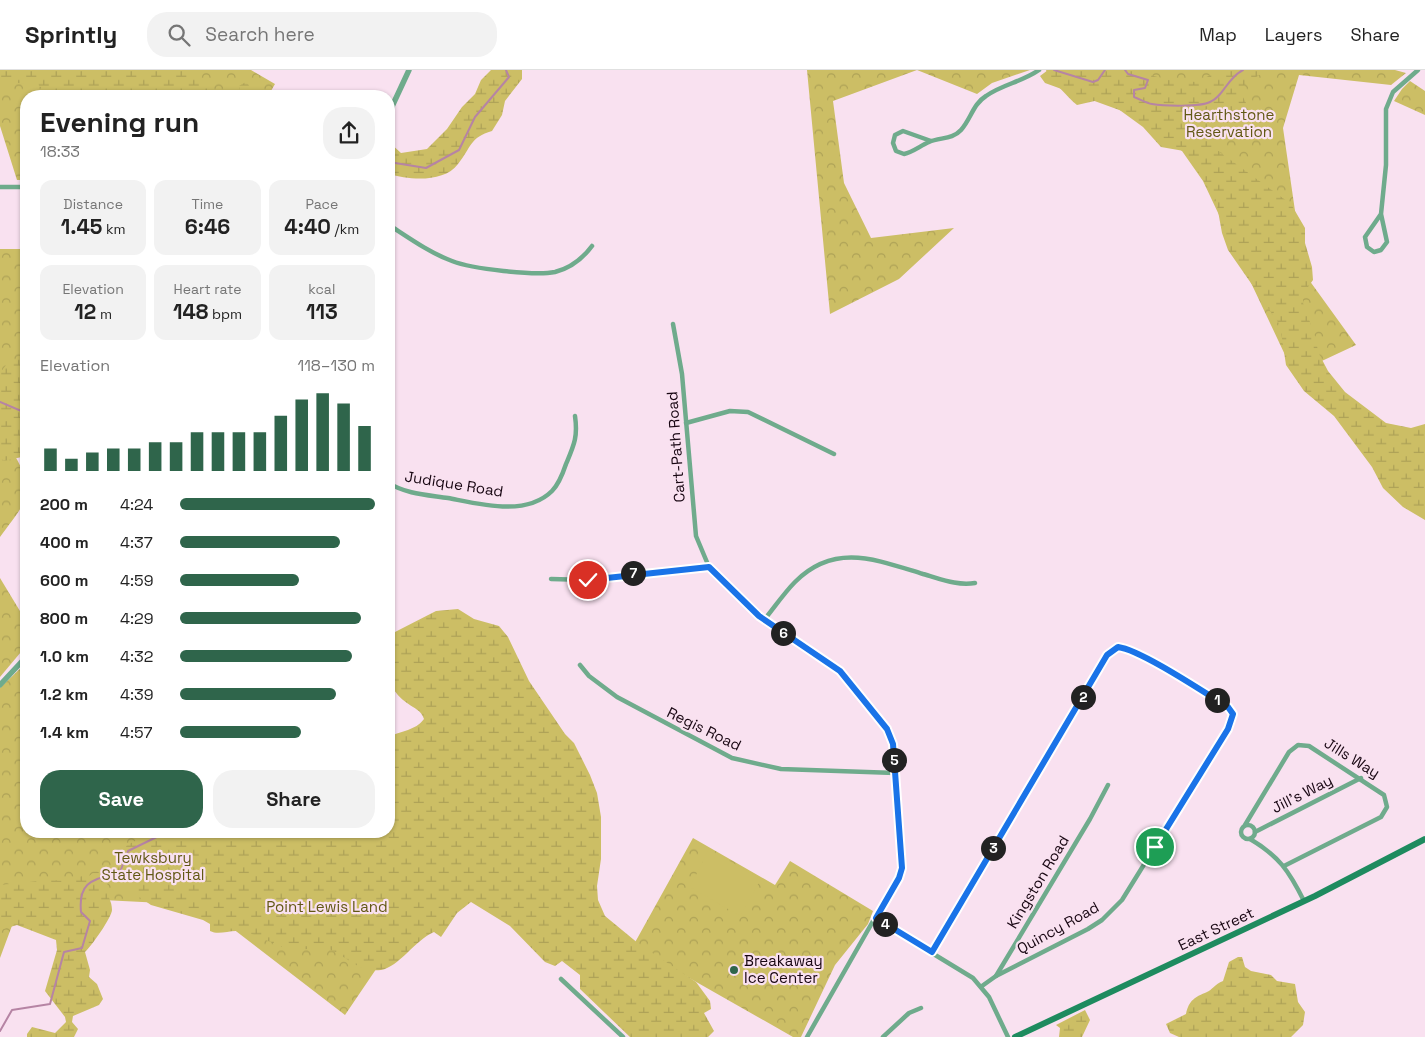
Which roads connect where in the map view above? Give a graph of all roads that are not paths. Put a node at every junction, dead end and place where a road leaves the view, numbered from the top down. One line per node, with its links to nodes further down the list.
1 (409, 70): 4 (street)
2 (1039, 70): 5 (street)
3 (1418, 70): 8 (street)
4 (395, 99)
5 (931, 141): 5 (street)
6 (0, 187): 7 (street)
7 (20, 187)
8 (1380, 214): 8 (street)
9 (395, 229): 10 (street)
10 (592, 246)
11 (673, 324): 13 (street, Cart-Path Road)
12 (576, 416): 15 (street, Judique Road)
13 (686, 423): 14 (street); 16 (street, Cart-Path Road)
14 (834, 454)
15 (395, 486)
16 (709, 567): 17 (street); 19 (street)
17 (550, 579)
18 (975, 583): 19 (street)
19 (764, 620): 23 (street)
20 (20, 663): 22 (street)
21 (580, 665): 23 (street, Regis Road)
22 (0, 685)
23 (894, 773): 32 (street)
24 (1361, 778): 26 (street, Jills Way); 27 (street, Jill's Way); 30 (street, Jills Way)
25 (1108, 785): 34 (street, Kingston Road)
26 (1245, 825): 27 (street); 28 (street)
27 (1255, 832): 28 (street)
28 (1250, 839): 30 (street)
29 (1425, 839): 31 (main road, East Street)
30 (1284, 866): 31 (street)
31 (1304, 901): 42 (main road, East Street)
32 (876, 918): 33 (street); 39 (street)
33 (932, 952): 34 (street, Quincy Road); 36 (street)
34 (996, 976): 36 (street, Kingston Road)
35 (561, 980): 38 (street)
36 (982, 986): 41 (street)
37 (921, 1008): 40 (street)
38 (623, 1037)
39 (807, 1037)
40 (883, 1037)
41 (1008, 1037)
42 (1015, 1037)

